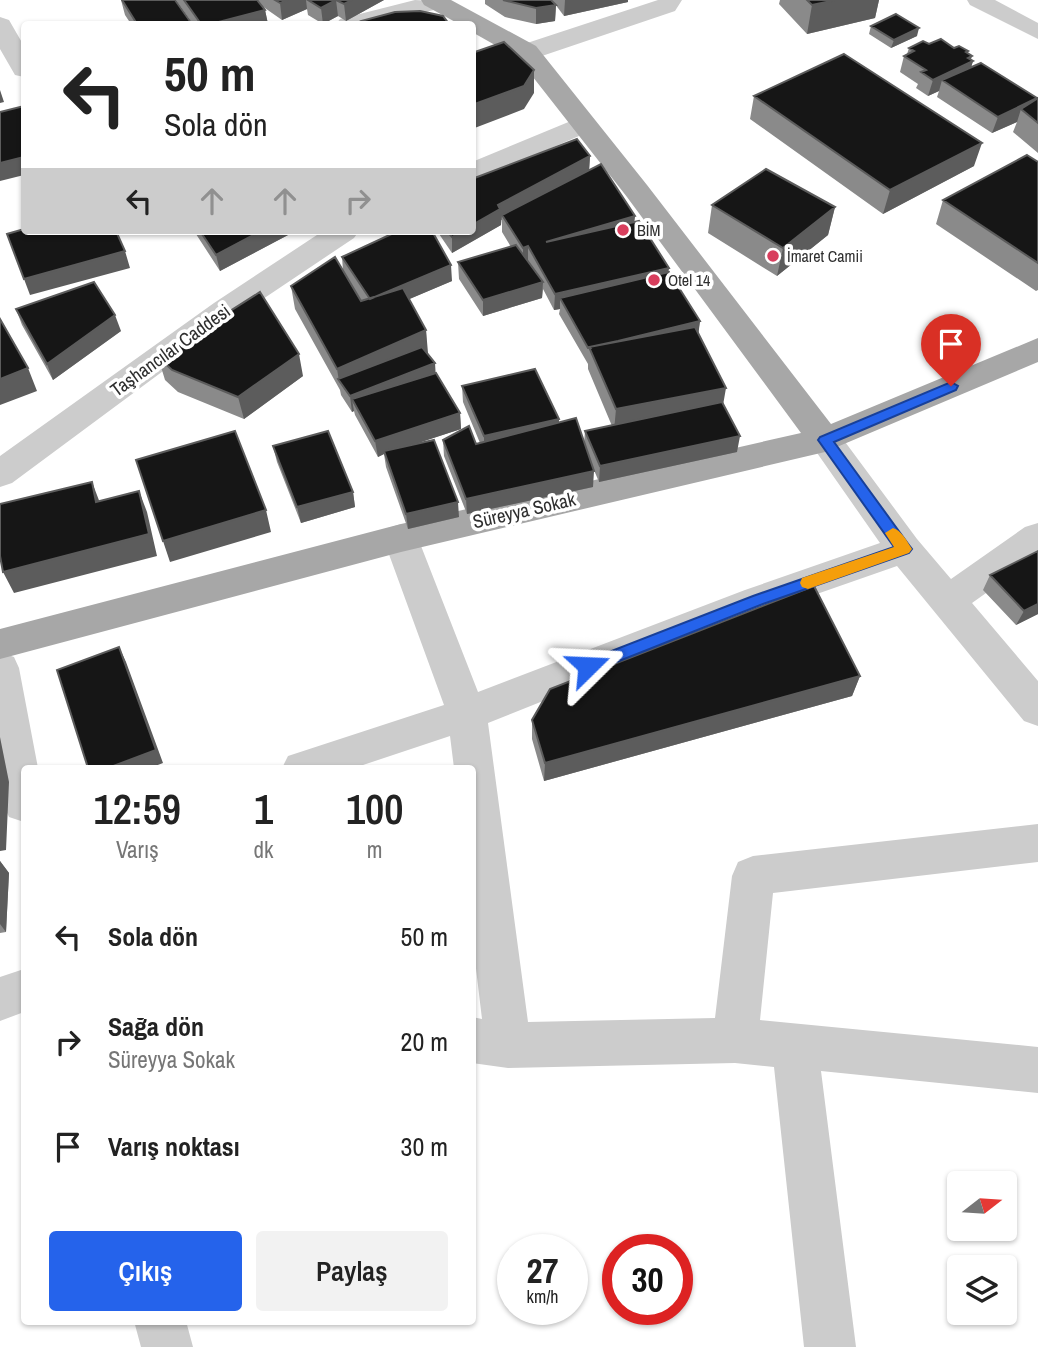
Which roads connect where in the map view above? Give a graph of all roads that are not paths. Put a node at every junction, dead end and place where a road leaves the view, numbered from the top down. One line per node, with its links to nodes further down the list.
1 (670, 0): 9 (street)
2 (978, 0): 8 (street)
3 (435, 1): 4 (street); 5 (main road)
4 (360, 21)
5 (471, 21)
6 (0, 24): 10 (street)
7 (476, 24): 9 (main road)
8 (1038, 32)
9 (527, 52): 11 (main road)
10 (21, 63)
11 (583, 124): 12 (street); 15 (main road)
12 (476, 171)
13 (338, 235): 16 (street, Taşhancılar Caddesi)
14 (1038, 349): 15 (main road, Süreyya Sokak)
15 (825, 440): 18 (main road, Süreyya Sokak); 19 (street)
16 (0, 474)
17 (1038, 537): 20 (street)
18 (401, 538): 21 (main road, Süreyya Sokak); 24 (street)
19 (904, 549): 20 (street); 24 (street)
20 (947, 601): 23 (street)
21 (0, 644)
22 (0, 668): 27 (street)
23 (1038, 709)
24 (467, 713): 25 (street); 26 (street)
25 (311, 765)
26 (471, 765)
27 (21, 787)
28 (476, 842): 33 (street)
29 (1038, 843): 32 (street)
30 (21, 992): 31 (street)
31 (0, 999)
32 (734, 1040): 33 (street); 34 (street)
33 (490, 1043)
34 (794, 1046): 35 (street); 38 (street)
35 (1038, 1070)
36 (161, 1325): 37 (street)
37 (167, 1347)
38 (830, 1347)

